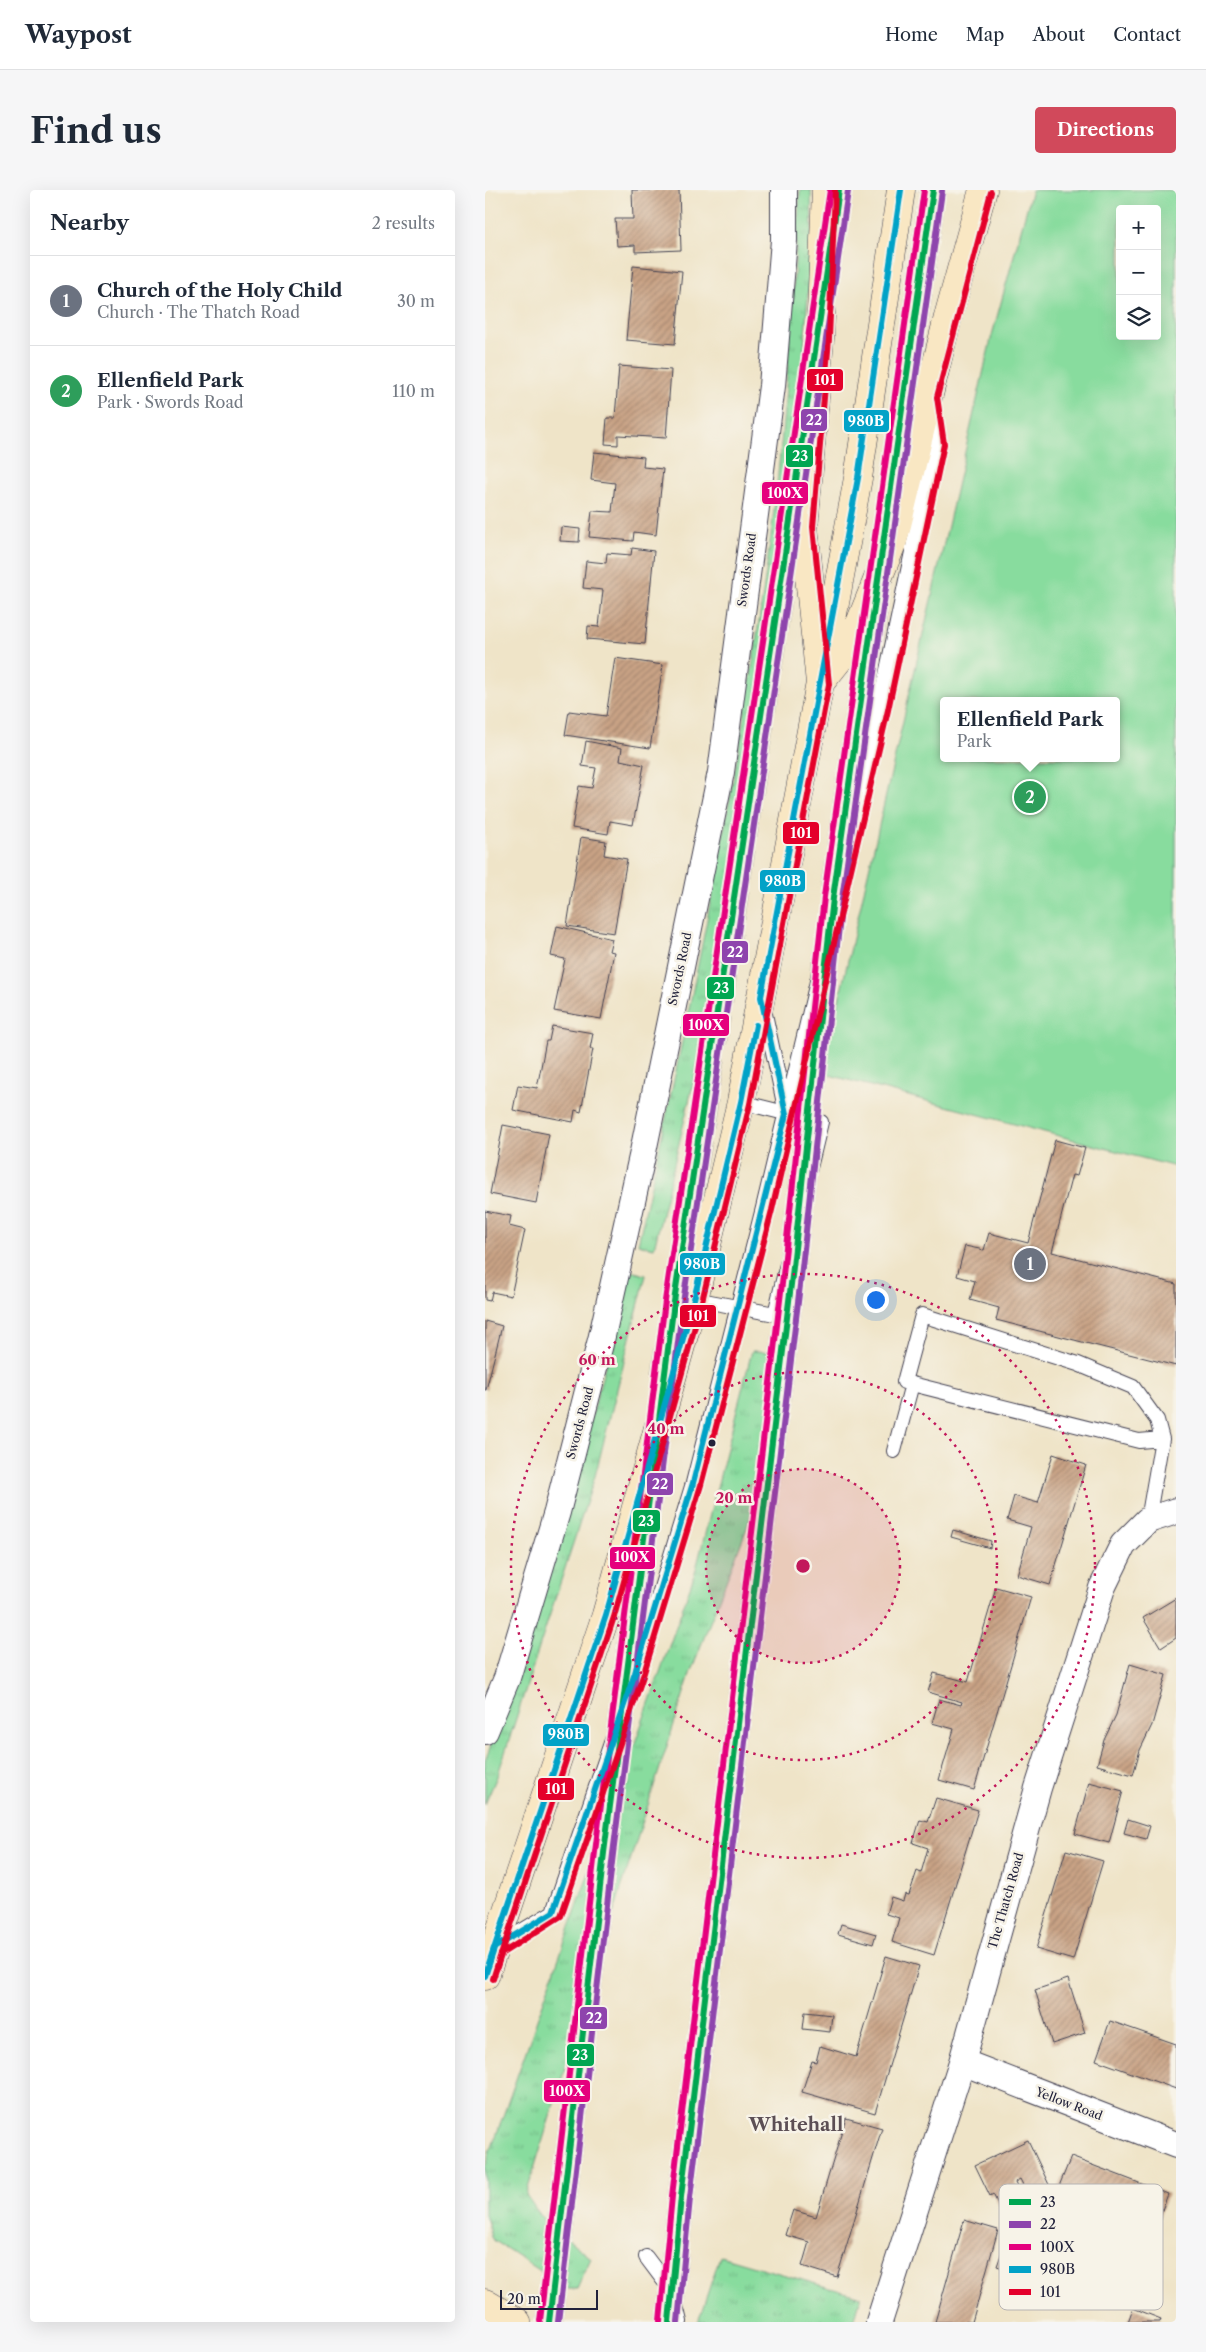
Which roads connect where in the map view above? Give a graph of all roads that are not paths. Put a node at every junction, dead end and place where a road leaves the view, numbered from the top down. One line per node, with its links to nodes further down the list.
1 (784, 190): 17 (street, Swords Road)
2 (826, 190): 6 (main road)
3 (901, 190): 6 (main road)
4 (983, 190): 5 (main road)
5 (928, 397): 6 (main road); 9 (lane)
6 (820, 683): 7 (main road)
7 (761, 997): 8 (main road); 9 (lane)
8 (741, 1102): 9 (lane); 10 (main road)
9 (786, 1114): 11 (lane); 11 (lane)
10 (694, 1299): 11 (lane); 18 (main road)
11 (738, 1307): 18 (lane)
12 (912, 1384): 13 (lane); 13 (lane); 14 (lane)
13 (1162, 1439): 16 (lane)
14 (894, 1451)
15 (1176, 1511): 16 (street, The Thatch Road)
16 (1148, 1520): 20 (street, The Thatch Road)
17 (485, 1731)
18 (494, 1948): 19 (main road)
19 (485, 1976)
20 (962, 2062): 21 (street, Yellow Road); 26 (street, The Thatch Road)
21 (1176, 2145)
22 (646, 2257): 25 (lane)
23 (485, 2303): 24 (main road)
24 (517, 2322)
25 (679, 2322)
26 (879, 2322)

